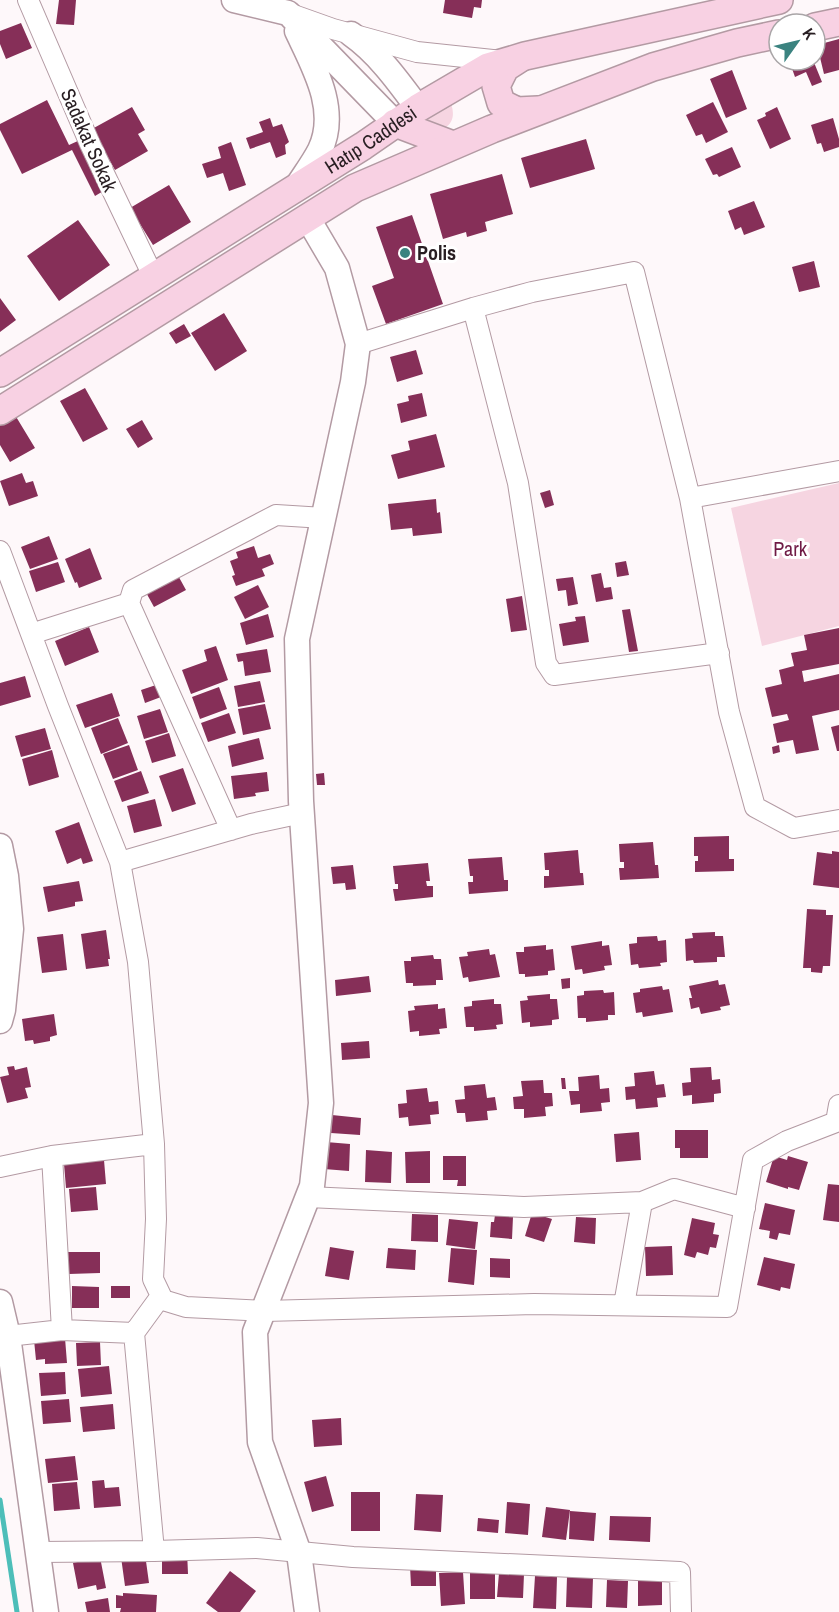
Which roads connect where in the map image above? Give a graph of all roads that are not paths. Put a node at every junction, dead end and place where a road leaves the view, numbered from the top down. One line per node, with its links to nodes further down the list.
1 (28, 0): 15 (street, Sadakat Sokak)
2 (234, 0): 4 (street)
3 (779, 0): 5 (main road, Hatıp Caddesi)
4 (285, 6): 6 (street); 11 (street); 13 (street)
5 (710, 7): 8 (main road, Hatıp Caddesi)
6 (351, 34): 8 (street); 9 (street)
7 (767, 37): 10 (main road, Hatıp Caddesi)
8 (515, 59): 9 (main road, Hatıp Caddesi); 10 (main road)
9 (418, 108): 11 (main road, Hatıp Caddesi)
10 (540, 110): 12 (main road, Hatıp Caddesi)
11 (395, 123): 12 (main road); 13 (main road, Hatıp Caddesi)
12 (453, 145): 14 (main road, Hatıp Caddesi)
13 (297, 185): 15 (main road, Hatıp Caddesi)
14 (307, 217): 17 (street); 19 (main road, Hatıp Caddesi)
15 (154, 278): 18 (main road, Hatıp Caddesi)
16 (473, 308): 17 (street); 21 (street); 26 (street)
17 (358, 344): 22 (street)
18 (0, 373)
19 (0, 411)
20 (839, 471): 21 (street)
21 (690, 498): 26 (street)
22 (324, 518): 24 (street); 27 (street)
23 (0, 552): 25 (street)
24 (129, 603): 25 (street); 29 (street)
25 (31, 634): 31 (street)
26 (719, 653): 28 (street)
27 (302, 813): 29 (street); 37 (street)
28 (839, 820)
29 (231, 830): 31 (street)
30 (0, 846): 32 (street)
31 (120, 862): 34 (street)
32 (0, 1021)
33 (838, 1116): 39 (street)
34 (154, 1144): 35 (street); 40 (street)
35 (52, 1156): 36 (street); 44 (street)
36 (0, 1167)
37 (308, 1197): 38 (street); 43 (street)
38 (642, 1202): 39 (street); 42 (street)
39 (745, 1208): 42 (street)
40 (161, 1296): 43 (street); 45 (street)
41 (0, 1302): 46 (street)
42 (624, 1305): 43 (street)
43 (264, 1311): 49 (street)
44 (62, 1330): 45 (street); 46 (street)
45 (134, 1333): 47 (street)
46 (8, 1336): 48 (street)
47 (154, 1551): 48 (street); 49 (street)
48 (39, 1552): 50 (street)
49 (299, 1553): 51 (street); 52 (street)
50 (46, 1612)
51 (307, 1612)
52 (681, 1612)

